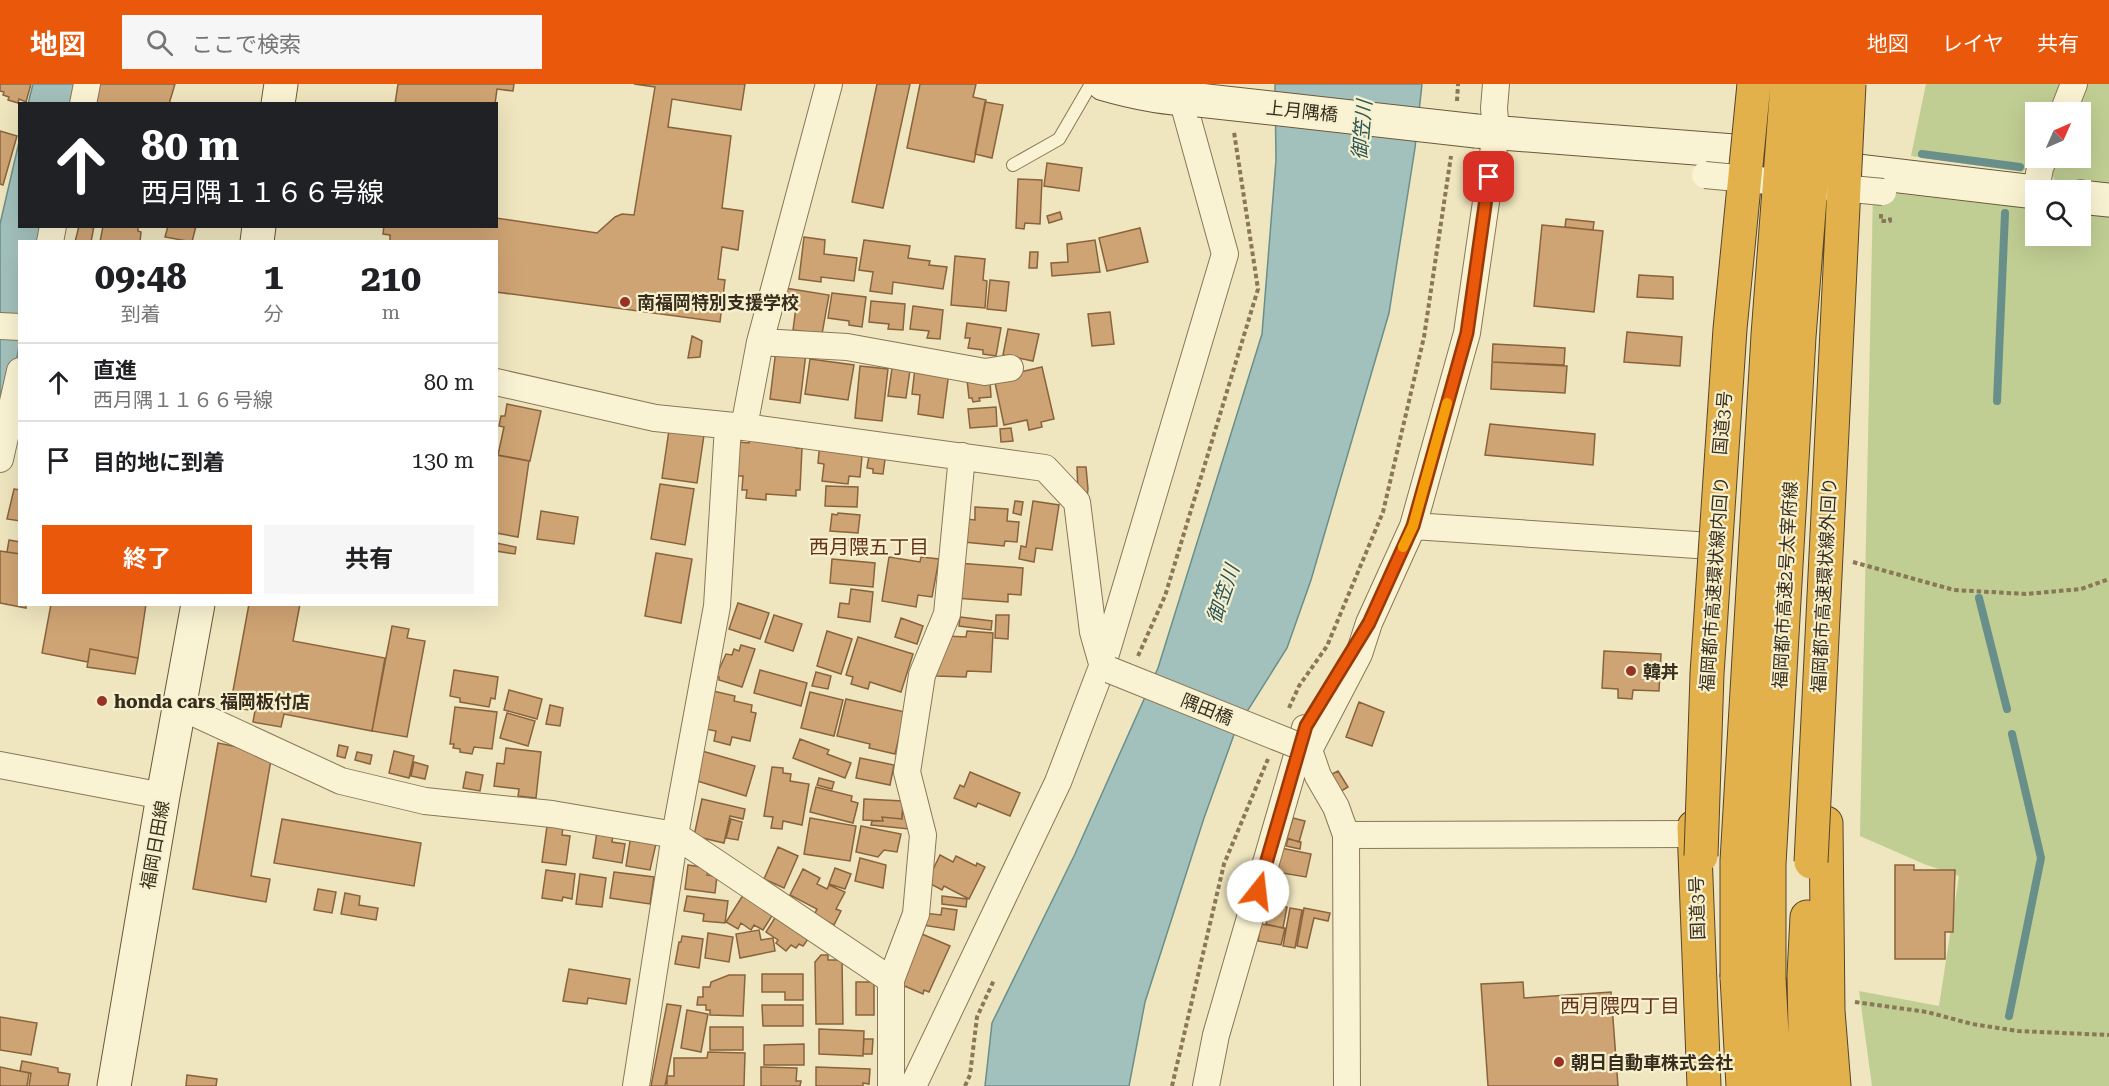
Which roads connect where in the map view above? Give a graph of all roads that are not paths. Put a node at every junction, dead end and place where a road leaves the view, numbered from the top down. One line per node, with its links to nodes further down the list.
1 (87, 84): 13 (street)
2 (281, 84): 14 (street)
3 (829, 84): 27 (street)
4 (1091, 84): 18 (lane)
5 (1104, 84): 12 (street, 上月隅橋)
6 (1496, 84): 16 (street)
7 (1754, 84): 17 (highway, 国道3号); 54 (highway, 福岡都市高速環状線内回り, bridge)
8 (1787, 84): 46 (highway, 福岡都市高速2号太宰府線, bridge)
9 (1819, 84): 46 (highway, 福岡都市高速2号太宰府線, bridge)
10 (1851, 84): 19 (highway); 57 (highway, 福岡都市高速環状線外回り, bridge)
11 (2074, 84): 15 (street)
12 (1186, 94): 16 (street, 上月隅橋, bridge); 38 (street)
13 (83, 102)
14 (278, 102)
15 (2067, 102)
16 (1476, 123): 17 (street, 上月隅橋); 34 (street)
17 (1747, 152): 19 (street, 上月隅橋); 35 (highway, 国道3号)
18 (1013, 165)
19 (1849, 170): 21 (street, 上月隅橋); 58 (highway)
20 (1705, 175): 22 (street, bridge)
21 (2025, 190)
22 (1883, 192)
23 (2091, 198): 24 (street)
24 (2109, 200)
25 (0, 326): 26 (street)
26 (18, 327)
27 (760, 342): 28 (street); 31 (street)
28 (1010, 368)
29 (18, 380): 33 (street)
30 (498, 382): 31 (street)
31 (736, 426): 32 (street); 44 (street)
32 (962, 456): 38 (street); 47 (street)
33 (0, 459)
34 (1413, 526): 35 (street); 37 (street)
35 (1711, 546): 43 (highway, 国道3号)
36 (198, 606): 39 (street, 福岡日田線)
37 (1369, 623): 40 (street); 52 (street)
38 (1106, 669): 40 (street, 隅田橋, bridge); 51 (street)
39 (181, 706): 42 (street, 福岡日田線); 44 (street)
40 (1306, 749): 45 (street)
41 (0, 765): 42 (street)
42 (163, 796): 48 (street, 福岡日田線)
43 (1694, 834): 45 (street); 54 (highway, 国道3号)
44 (675, 835): 47 (street); 49 (street)
45 (1346, 835): 53 (street)
46 (1753, 978): 55 (highway, 福岡都市高速2号太宰府線); 56 (highway, 福岡都市高速2号太宰府線)
47 (891, 980): 50 (street)
48 (114, 1086)
49 (636, 1086)
50 (891, 1086)
51 (913, 1086)
52 (1206, 1086)
53 (1347, 1086)
54 (1704, 1086)
55 (1743, 1086)
56 (1775, 1086)
57 (1806, 1086)
58 (1834, 1086)

